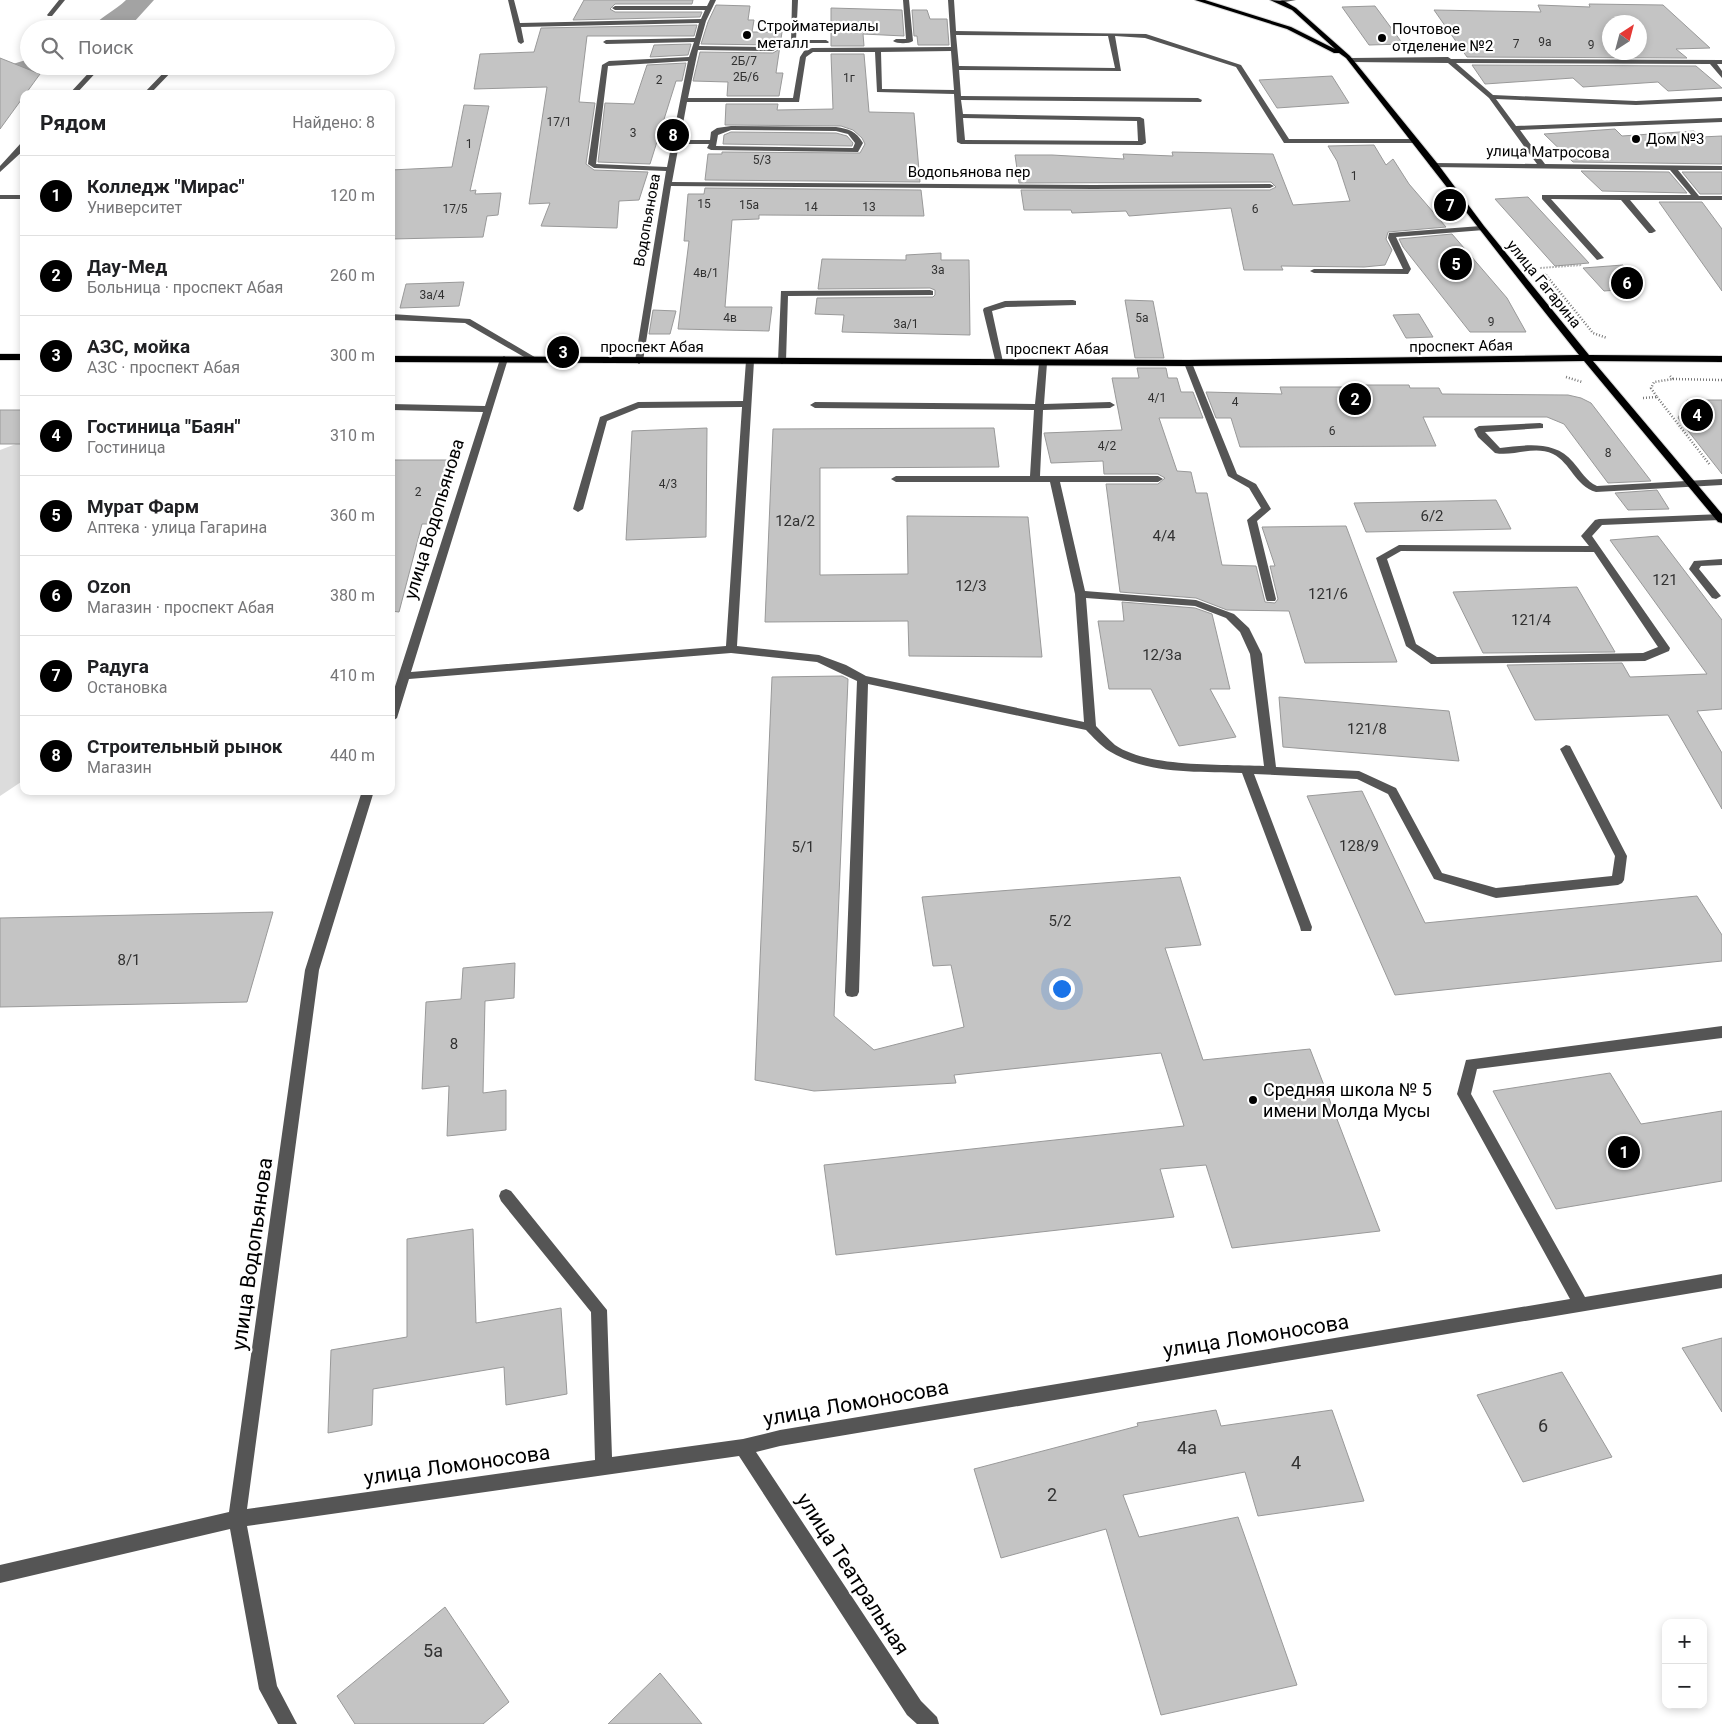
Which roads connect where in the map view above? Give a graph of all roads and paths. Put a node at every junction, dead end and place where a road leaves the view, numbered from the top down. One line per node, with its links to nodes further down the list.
1 (62, 0): 14 (street)
2 (511, 0): 17 (street)
3 (796, 0): 24 (street)
4 (906, 0): 21 (street)
5 (951, 0): 19 (street)
6 (1198, 0): 13 (main road, улица Гагарина)
7 (1272, 0): 10 (main road, улица Гагарина)
8 (1293, 0): 10 (street)
9 (1233, 1): 13 (main road)
10 (1282, 2): 16 (main road, улица Гагарина)
11 (712, 4): 12 (street); 15 (street, Водопьянова)
12 (615, 8)
13 (1226, 8): 18 (main road, улица Гагарина)
14 (50, 15)
15 (703, 21): 17 (street); 26 (street, Водопьянова)
16 (1311, 24): 18 (main road); 31 (main road, улица Гагарина)
17 (517, 25): 22 (street)
18 (1290, 28): 31 (main road, улица Гагарина)
19 (953, 33): 20 (street); 29 (street)
20 (1111, 34): 35 (street); 49 (street)
21 (890, 41)
22 (521, 42)
23 (606, 42): 26 (street)
24 (832, 42)
25 (871, 42): 27 (street)
26 (696, 44): 28 (street); 30 (street, Водопьянова)
27 (879, 45): 29 (street); 41 (street); 44 (street)
28 (774, 49)
29 (953, 49): 35 (street)
30 (692, 59): 44 (street, Водопьянова); 57 (street)
31 (1351, 60): 32 (street); 49 (main road, улица Гагарина)
32 (1448, 60): 33 (street); 42 (street)
33 (1712, 62): 34 (street); 38 (street)
34 (1722, 62)
35 (955, 68): 41 (street)
36 (90, 75): 39 (street)
37 (165, 75): 40 (street)
38 (1722, 76)
39 (76, 90)
40 (150, 90)
41 (958, 95): 45 (street); 46 (street)
42 (1491, 97): 43 (street); 48 (street)
43 (1722, 99)
44 (684, 100): 50 (street, Водопьянова)
45 (1198, 100)
46 (960, 116): 46 (street)
47 (1722, 120): 48 (street)
48 (1516, 128): 54 (street)
49 (1415, 141): 53 (main road, улица Гагарина)
50 (676, 142): 51 (street); 57 (street, Водопьянова)
51 (714, 142): 51 (street)
52 (20, 149): 58 (street)
53 (1434, 165): 54 (street, улица Матросова); 66 (main road, улица Гагарина)
54 (1543, 166): 55 (street, улица Матросова)
55 (1672, 167): 56 (street, улица Матросова); 64 (street)
56 (1722, 168)
57 (670, 169): 59 (street, Водопьянова)
58 (0, 170)
59 (667, 184): 60 (street, Водопьянова пер); 81 (street, Водопьянова)
60 (1270, 186)
61 (0, 197): 62 (street)
62 (20, 197)
63 (1624, 198): 64 (street); 67 (street); 68 (street)
64 (1697, 198): 65 (street)
65 (1722, 198)
66 (1481, 228): 70 (street); 77 (main road, улица Гагарина)
67 (1652, 231)
68 (1600, 258): 69 (path)
69 (1540, 268)
70 (1314, 272)
71 (930, 293): 83 (street)
72 (1072, 303): 84 (street)
73 (395, 317): 80 (street)
74 (0, 357): 75 (main road)
75 (20, 357)
76 (395, 358): 78 (main road, проспект Абая)
77 (1586, 358): 79 (main road, проспект Абая); 86 (main road, проспект Абая); 103 (main road, улица Гагарина)
78 (504, 359): 80 (main road, проспект Абая); 95 (street, улица Водопьянова)
79 (1722, 359)
80 (534, 360): 81 (main road, проспект Абая)
81 (639, 361): 82 (main road, проспект Абая)
82 (750, 361): 83 (main road, проспект Абая); 90 (street)
83 (782, 361): 84 (main road, проспект Абая)
84 (999, 362): 85 (main road, проспект Абая)
85 (1043, 362): 86 (main road, проспект Абая); 94 (street)
86 (1188, 363): 110 (street)
87 (1673, 379): 88 (path)
88 (1722, 380)
89 (1656, 397): 97 (path)
90 (747, 404): 104 (street); 111 (street)
91 (815, 404): 94 (street)
92 (1110, 405): 94 (street)
93 (395, 407): 95 (street)
94 (1039, 407): 98 (street)
95 (489, 409): 112 (street, улица Водопьянова)
96 (1540, 426): 103 (street)
97 (1710, 465)
98 (1035, 478): 99 (street); 100 (street)
99 (896, 479)
100 (1054, 479): 101 (street); 108 (street)
101 (1158, 479)
102 (1722, 482): 103 (street)
103 (1691, 483): 105 (main road, улица Гагарина)
104 (578, 508)
105 (1721, 518): 106 (street)
106 (1596, 549): 106 (street)
107 (1722, 562): 109 (street)
108 (1080, 594): 115 (street); 118 (street)
109 (1716, 596)
110 (1271, 599)
111 (731, 649): 112 (street); 113 (street)
112 (404, 676): 114 (street, улица Водопьянова)
113 (863, 679): 115 (street); 121 (street)
114 (395, 705)
115 (1090, 727): 117 (street)
116 (1566, 749): 118 (street)
117 (1246, 769): 118 (street); 120 (street)
118 (1270, 770)
119 (367, 795): 128 (street, улица Водопьянова)
120 (1306, 927)
121 (852, 992)
122 (1722, 1032): 125 (street)
123 (506, 1196): 127 (street)
124 (1722, 1281): 125 (street, улица Ломоносова)
125 (1580, 1304): 126 (street, улица Ломоносова)
126 (743, 1446): 127 (street, улица Ломоносова); 131 (street, улица Театральная)
127 (604, 1466): 128 (street, улица Ломоносова)
128 (237, 1518): 129 (street, улица Ломоносова); 130 (street, улица Водопьянова)
129 (0, 1574)
130 (288, 1724)
131 (930, 1724)

